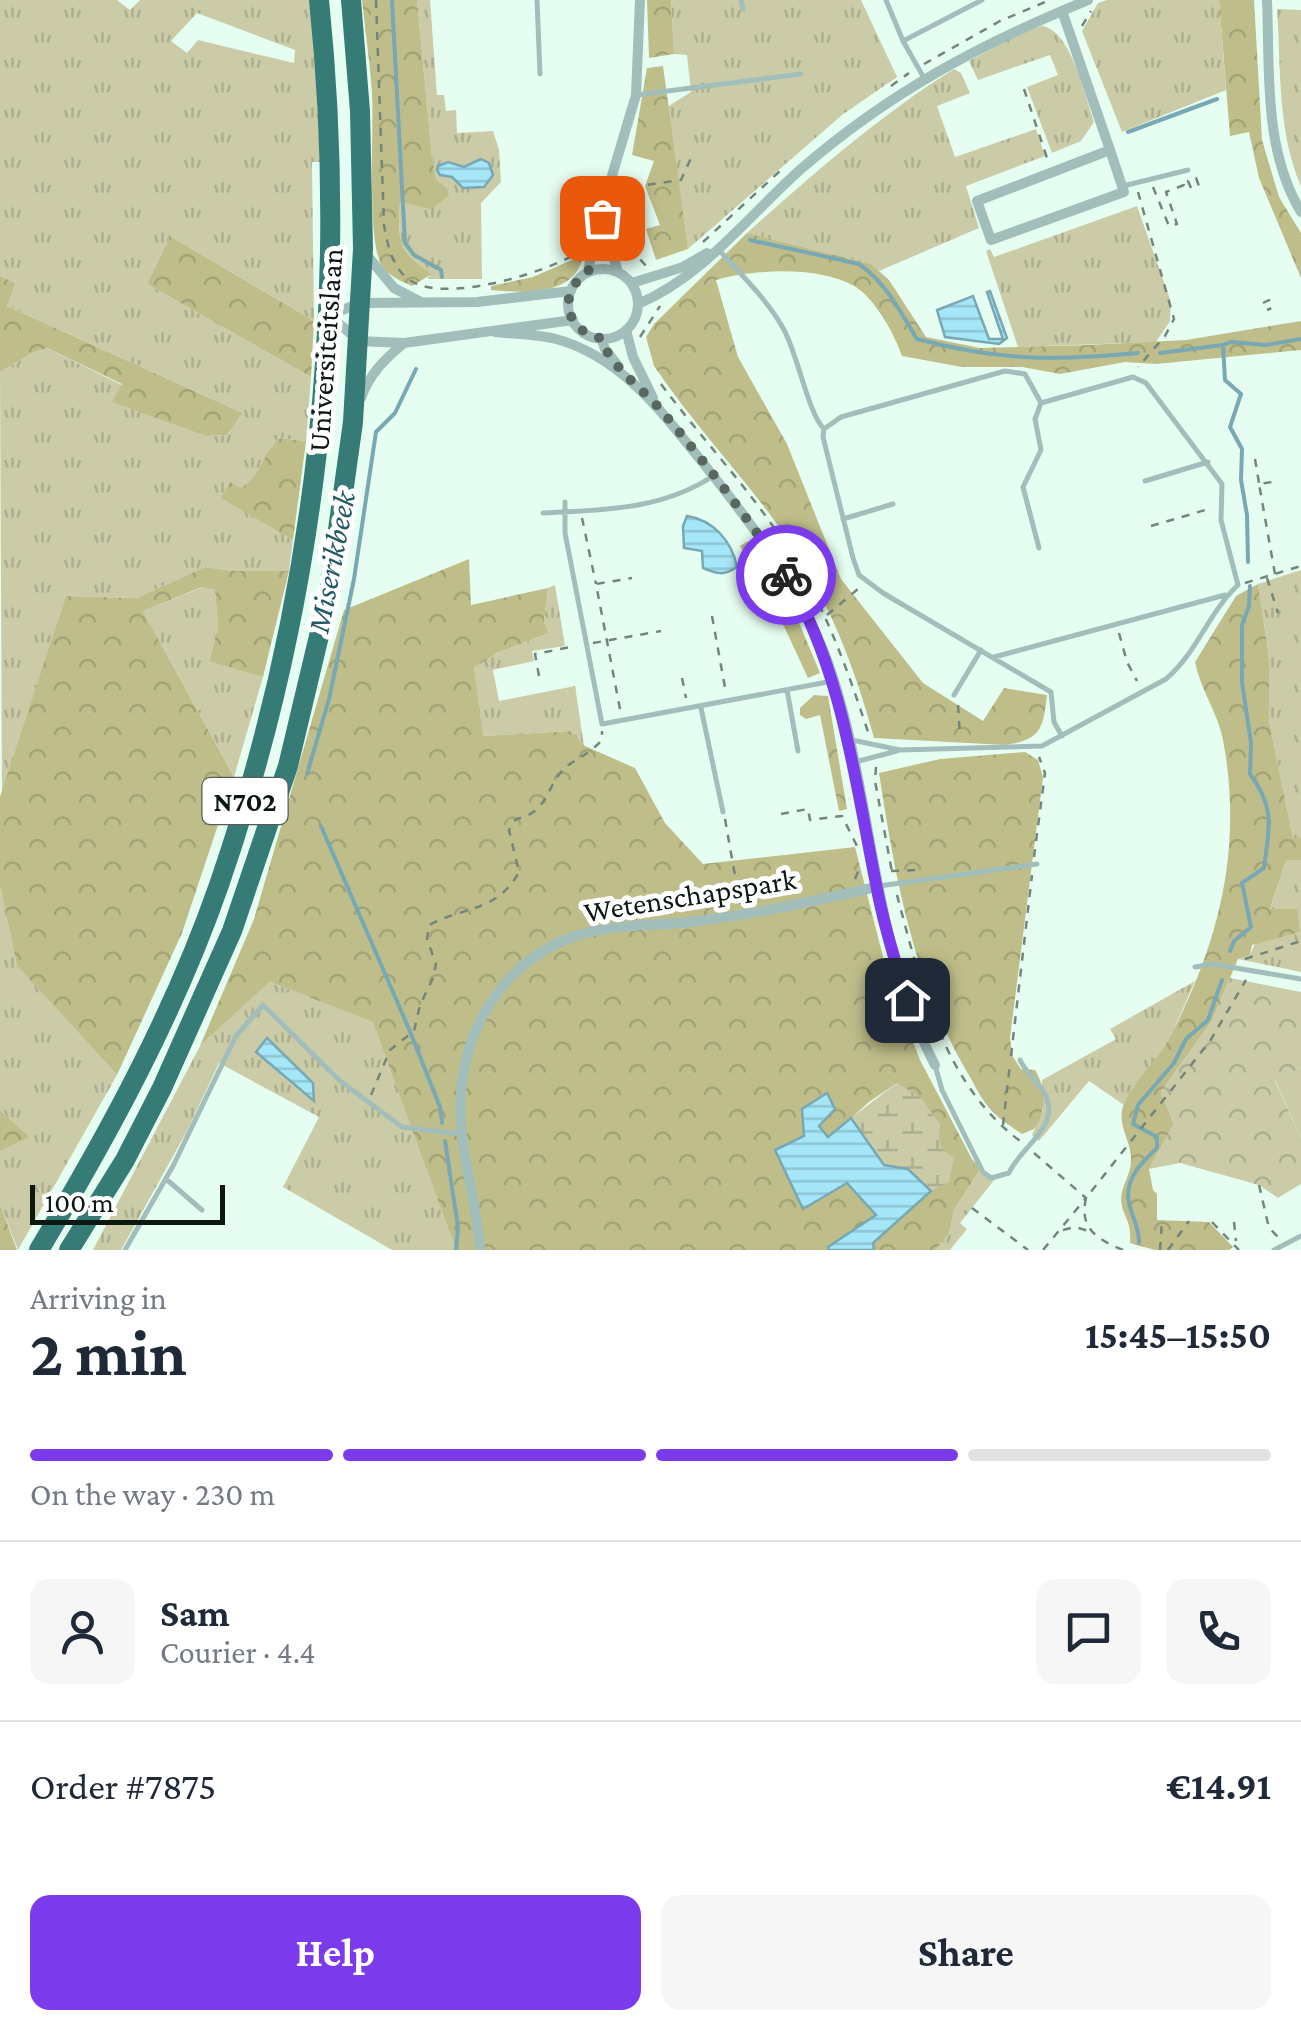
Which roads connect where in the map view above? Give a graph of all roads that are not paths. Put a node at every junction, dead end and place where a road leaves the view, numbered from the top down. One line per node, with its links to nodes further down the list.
1 (319, 0): 31 (highway, Universiteitslaan / N702)
2 (351, 0): 23 (highway, Universiteitslaan / N702)
3 (537, 0): 13 (lane)
4 (640, 0): 16 (street)
5 (740, 0): 10 (lane)
6 (886, 0): 12 (lane)
7 (982, 0): 12 (lane)
8 (1088, 0): 11 (street)
9 (1267, 0): 20 (street)
10 (743, 10)
11 (1062, 11): 15 (street); 17 (street)
12 (903, 41): 15 (lane)
13 (540, 74)
14 (802, 74): 16 (lane)
15 (924, 78): 22 (street)
16 (636, 95): 21 (street)
17 (1110, 150): 19 (street); 19 (street)
18 (1188, 170): 19 (lane)
19 (1123, 186)
20 (1301, 212)
21 (602, 218): 24 (street); 25 (street)
22 (717, 248): 26 (street); 30 (street); 42 (lane)
23 (363, 249): 28 (street); 29 (highway, Universiteitslaan / N702)
24 (588, 272): 25 (street); 27 (street)
25 (618, 272): 26 (street)
26 (632, 283): 30 (street)
27 (571, 291): 28 (street); 32 (street)
28 (420, 301): 29 (street)
29 (361, 303): 31 (street); 36 (highway, Universiteitslaan / N702)
30 (638, 304): 33 (street)
31 (330, 315): 36 (street); 75 (highway, Universiteitslaan / N702)
32 (573, 320): 34 (street); 35 (street)
33 (626, 330): 35 (street); 40 (street)
34 (495, 332): 37 (street); 38 (street)
35 (601, 338): 38 (street)
36 (359, 340): 37 (street); 41 (highway, Universiteitslaan / N702)
37 (404, 343): 41 (street)
38 (626, 377): 40 (street)
39 (1041, 404): 42 (lane); 43 (lane); 51 (lane)
40 (657, 406): 44 (street)
41 (353, 422): 76 (highway, Universiteitslaan / N702)
42 (824, 429): 50 (lane)
43 (1208, 462): 45 (lane); 52 (lane)
44 (714, 476): 48 (lane); 55 (street)
45 (1145, 481)
46 (565, 502): 48 (lane)
47 (893, 504): 50 (lane)
48 (565, 512): 49 (lane); 58 (lane)
49 (543, 514)
50 (843, 519): 53 (lane)
51 (1038, 548)
52 (1228, 594): 54 (lane); 59 (lane)
53 (981, 650): 54 (lane); 57 (lane)
54 (993, 657): 59 (lane)
55 (834, 681): 56 (lane); 60 (street)
56 (788, 690): 58 (lane); 62 (lane)
57 (954, 695)
58 (701, 706): 64 (lane)
59 (1062, 736): 61 (lane)
60 (848, 740): 61 (lane); 63 (street)
61 (900, 750): 63 (lane)
62 (798, 751)
63 (853, 762): 66 (street)
64 (724, 812)
65 (1035, 864): 66 (lane)
66 (876, 887): 70 (street); 71 (street, Wetenschapspark)
67 (1194, 967): 68 (lane)
68 (1301, 979)
69 (1020, 1060): 70 (lane)
70 (935, 1065)
71 (460, 1134): 72 (lane); 78 (street, Wetenschapspark)
72 (166, 1178): 73 (lane); 77 (lane)
73 (202, 1210)
74 (1301, 1236): 79 (lane)
75 (40, 1250)
76 (69, 1250)
77 (125, 1250)
78 (480, 1250)
79 (1274, 1250)

